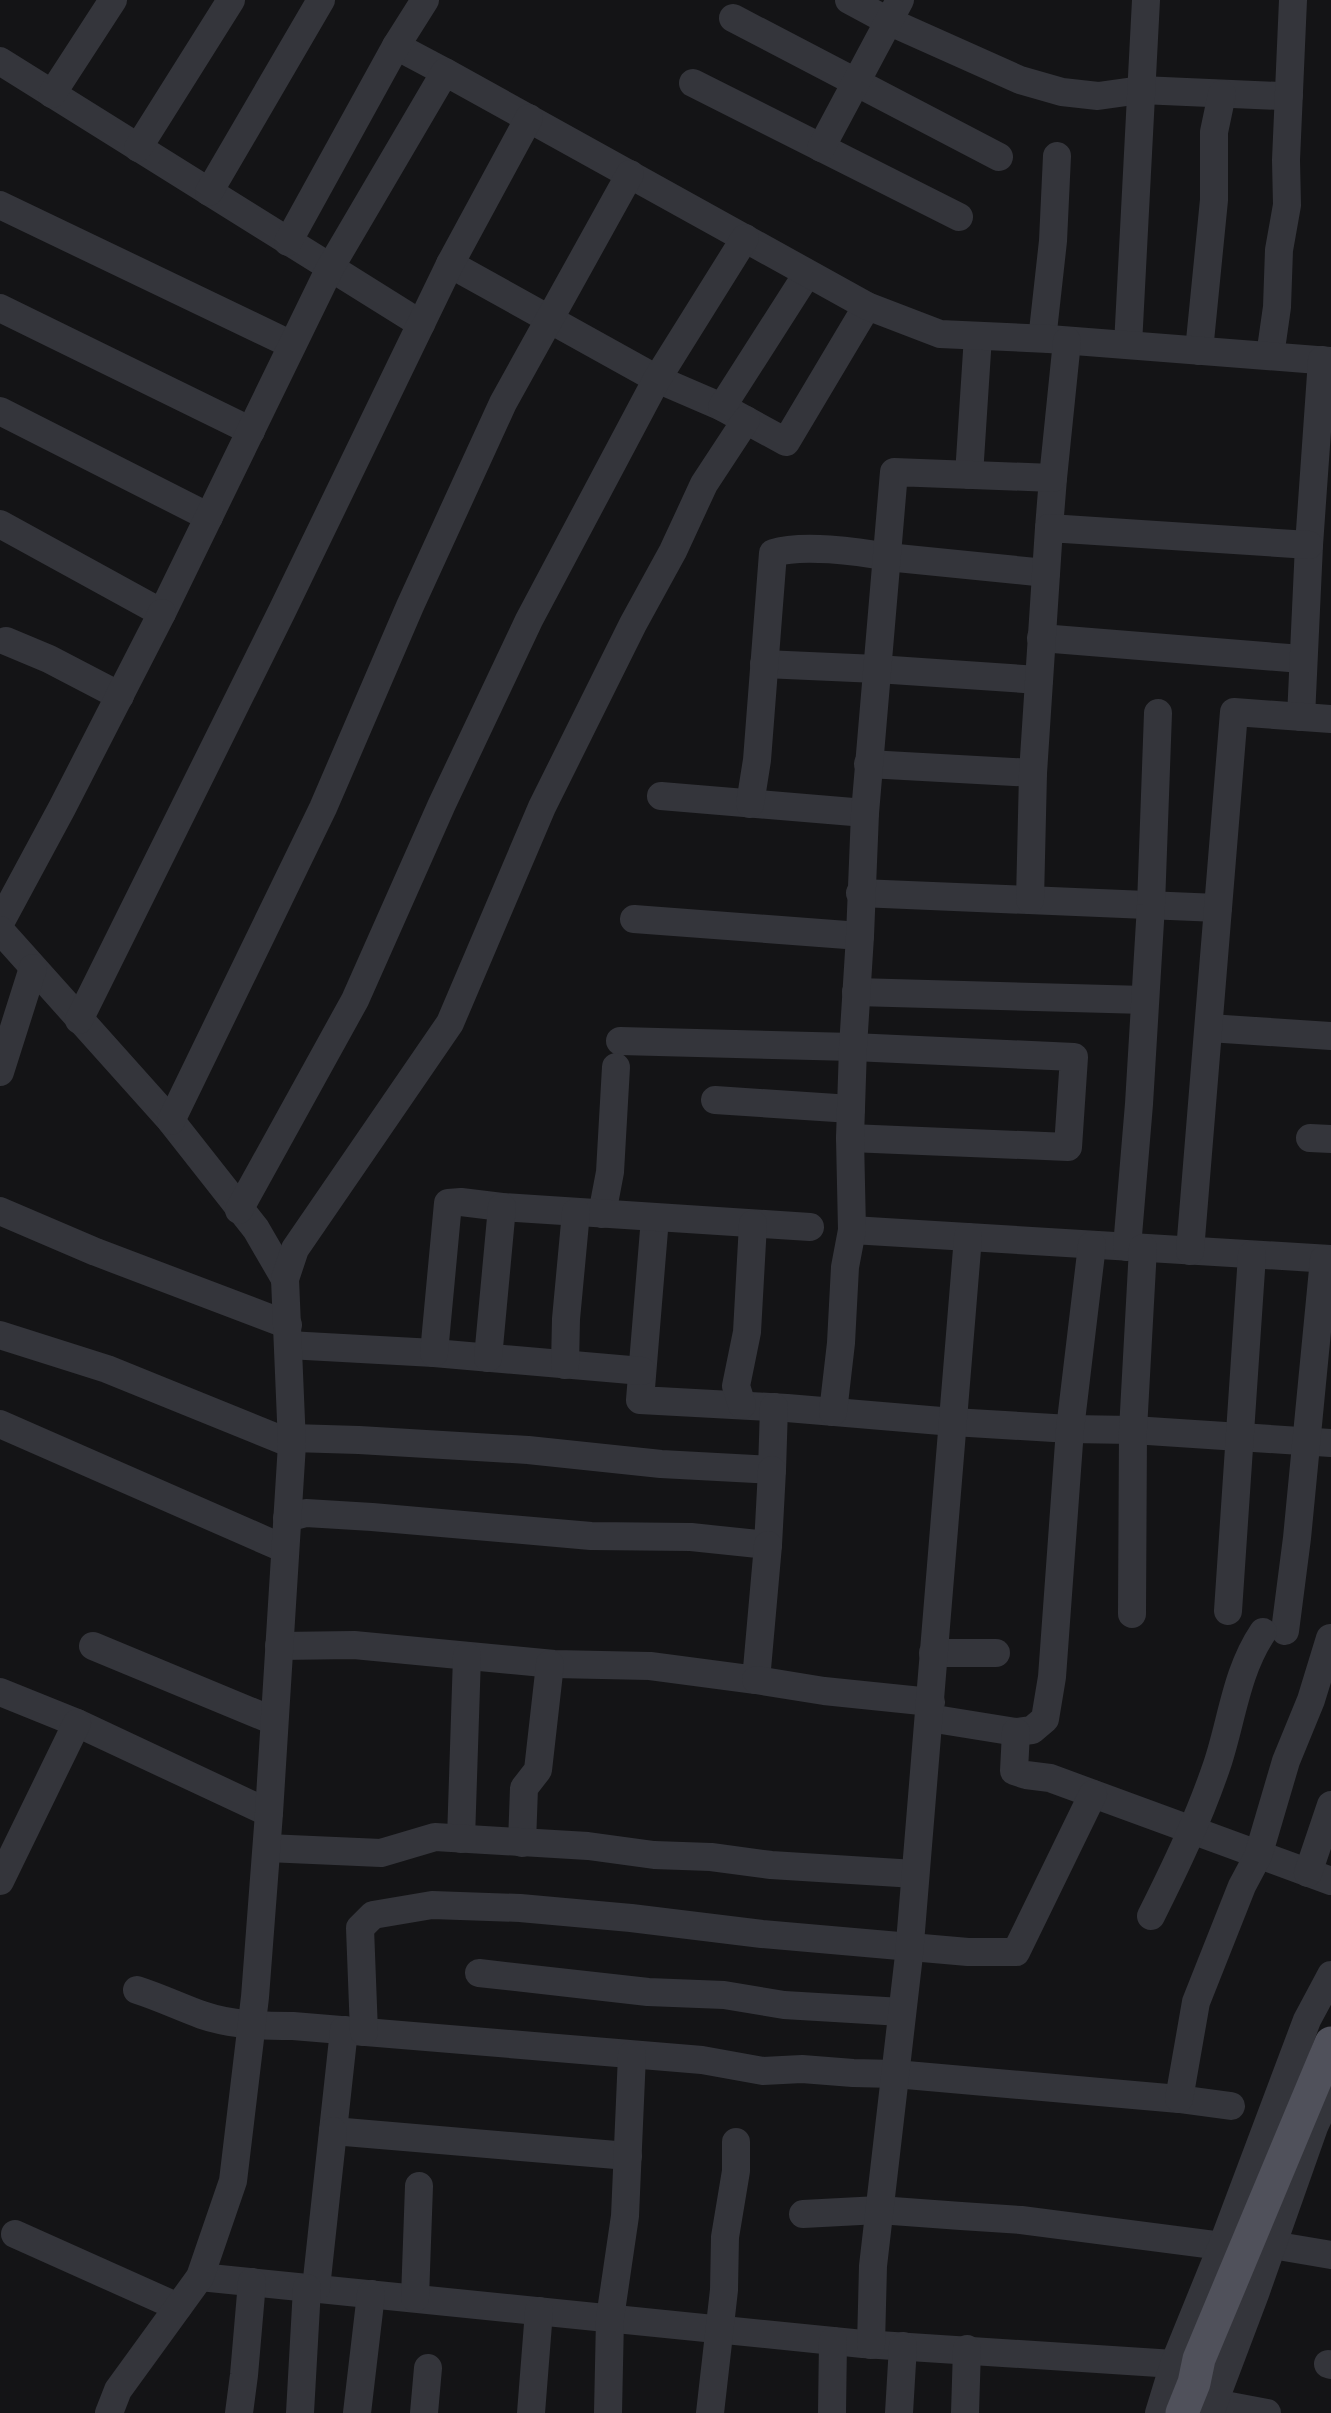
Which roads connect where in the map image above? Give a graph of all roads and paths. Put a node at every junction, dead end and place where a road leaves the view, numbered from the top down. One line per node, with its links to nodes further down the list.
1 (113, 0): 16 (street)
2 (231, 0): 20 (street)
3 (321, 0): 25 (street)
4 (425, 0): 10 (street)
5 (849, 0): 8 (street)
6 (1146, 0): 15 (street)
7 (1293, 0): 18 (street)
8 (894, 10): 13 (street); 15 (street)
9 (733, 18): 13 (street)
10 (396, 46): 12 (street); 29 (street)
11 (0, 61): 16 (street)
12 (445, 72): 19 (street); 31 (street)
13 (856, 82): 21 (street); 23 (street)
14 (693, 83): 21 (street)
15 (1141, 90): 17 (street); 40 (street)
16 (52, 94): 20 (street)
17 (1222, 94): 18 (street); 41 (street)
18 (1289, 94): 42 (street)
19 (529, 118): 24 (street); 30 (street)
20 (138, 148): 25 (street)
21 (821, 148): 27 (street)
22 (1057, 156): 38 (street)
23 (999, 157)
24 (630, 174): 28 (street); 35 (street)
25 (209, 192): 29 (street)
26 (0, 206): 39 (street)
27 (959, 218)
28 (745, 238): 32 (street); 44 (street)
29 (288, 242): 31 (street)
30 (450, 264): 35 (street); 36 (street)
31 (330, 268): 36 (street); 39 (street)
32 (807, 274): 33 (street); 46 (street)
33 (867, 306): 37 (street); 46 (street)
34 (0, 308): 47 (street)
35 (550, 318): 44 (street); 90 (street)
36 (421, 324): 83 (street)
37 (978, 336): 38 (street); 48 (street)
38 (1058, 340): 40 (street); 49 (street)
39 (292, 345): 47 (street)
40 (1128, 345): 41 (street)
41 (1199, 351): 42 (street)
42 (1270, 356): 43 (street)
43 (1326, 360): 53 (street)
44 (657, 379): 46 (street); 93 (street)
45 (0, 411): 50 (street)
46 (734, 414): 106 (street)
47 (250, 431): 50 (street)
48 (969, 475): 49 (street); 54 (street)
49 (1053, 478): 52 (street)
50 (209, 517): 56 (street)
51 (0, 524): 56 (street)
52 (1049, 528): 53 (street); 55 (street)
53 (1309, 545): 59 (street)
54 (887, 557): 55 (street); 60 (street); 61 (street)
55 (1046, 573): 57 (street)
56 (162, 613): 63 (street)
57 (1041, 638): 59 (street); 62 (street)
58 (6, 641): 63 (street)
59 (1302, 659): 65 (street)
60 (764, 664): 61 (street); 70 (street)
61 (877, 669): 62 (street); 67 (street)
62 (1039, 680): 68 (street)
63 (120, 696): 77 (street)
64 (1158, 713): 74 (street)
65 (1301, 717): 66 (street); 75 (street)
66 (1331, 719)
67 (868, 764): 68 (street); 71 (street)
68 (1033, 773): 73 (street)
69 (661, 796): 70 (street)
70 (750, 804): 71 (street)
71 (865, 813): 72 (street)
72 (860, 893): 73 (street); 79 (street)
73 (1030, 900): 74 (street)
74 (1151, 905): 75 (street); 82 (street)
75 (1218, 908): 84 (street)
76 (634, 919): 79 (street)
77 (0, 922)
78 (0, 930): 80 (street)
79 (860, 936): 81 (street)
80 (33, 969): 83 (street); 87 (street)
81 (856, 992): 82 (street); 86 (street)
82 (1145, 1000): 102 (street)
83 (79, 1020): 90 (street)
84 (1209, 1028): 85 (street); 103 (street)
85 (1331, 1036)
86 (853, 1047): 89 (street); 91 (street); 95 (street)
87 (0, 1072)
88 (716, 1100): 89 (street)
89 (851, 1109): 91 (street)
90 (171, 1121): 93 (street)
91 (850, 1138): 99 (street)
92 (502, 1207): 95 (street); 109 (street); 110 (street)
93 (239, 1210): 106 (street)
94 (0, 1211): 108 (street)
95 (589, 1213): 96 (street); 111 (street)
96 (655, 1218): 97 (street); 112 (street)
97 (753, 1224): 98 (street); 113 (street)
98 (810, 1227)
99 (852, 1230): 100 (street); 115 (street)
100 (968, 1237): 101 (street); 116 (street)
101 (1092, 1245): 102 (street); 118 (street)
102 (1135, 1247): 103 (street); 119 (street)
103 (1190, 1251): 104 (street)
104 (1252, 1255): 105 (street); 120 (street)
105 (1327, 1259): 122 (street)
106 (285, 1279): 108 (street)
107 (0, 1335): 121 (street)
108 (288, 1335): 109 (street); 121 (street)
109 (434, 1353): 110 (street)
110 (488, 1358): 111 (street)
111 (565, 1365): 112 (street)
112 (642, 1371): 113 (street)
113 (742, 1405): 114 (street)
114 (774, 1407): 115 (street); 123 (street)
115 (833, 1412): 116 (street)
116 (953, 1422): 118 (street); 132 (street)
117 (0, 1424): 126 (street)
118 (1070, 1429): 119 (street); 141 (street)
119 (1133, 1430): 120 (street); 128 (street)
120 (1239, 1437): 122 (street); 127 (street)
121 (292, 1441): 123 (street); 124 (street)
122 (1319, 1442): 145 (street)
123 (772, 1470): 125 (street)
124 (287, 1518): 125 (street); 126 (street)
125 (768, 1545): 136 (street)
126 (285, 1550): 131 (street)
127 (1228, 1611)
128 (1132, 1614)
129 (1330, 1638): 149 (street)
130 (93, 1646): 139 (street)
131 (279, 1646): 134 (street); 139 (street)
132 (933, 1653): 133 (street); 138 (street)
133 (996, 1653)
134 (467, 1656): 135 (street); 146 (street)
135 (549, 1664): 136 (street); 147 (street)
136 (756, 1680): 138 (street)
137 (0, 1692): 140 (street)
138 (930, 1710): 141 (street); 150 (street)
139 (274, 1721): 144 (street)
140 (77, 1723): 144 (street); 152 (street)
141 (1016, 1732): 142 (street)
142 (1093, 1794): 145 (street); 154 (street)
143 (1331, 1806): 151 (street)
144 (270, 1813): 148 (street)
145 (1193, 1832): 149 (street); 153 (street)
146 (461, 1839): 147 (street); 148 (street)
147 (522, 1843): 150 (street)
148 (267, 1848): 159 (street)
149 (1258, 1856): 151 (street); 165 (street)
150 (915, 1874): 154 (street)
151 (1319, 1877)
152 (0, 1881)
153 (1151, 1916)
154 (909, 1946): 158 (street); 160 (street)
155 (479, 1973): 158 (street)
156 (1331, 1975): 175 (street)
157 (136, 1990): 159 (street)
158 (902, 2012): 163 (street)
159 (252, 2026): 160 (street); 177 (street)
160 (354, 2031): 162 (street); 167 (street)
161 (1331, 2043): 205 (main road)
162 (632, 2055): 163 (street); 169 (street)
163 (896, 2074): 165 (street); 171 (street)
164 (1331, 2089): 174 (street)
165 (1179, 2100): 166 (street)
166 (1231, 2106)
167 (333, 2131): 169 (street); 179 (street)
168 (736, 2142): 185 (street)
169 (627, 2156): 184 (street)
170 (419, 2186): 181 (street)
171 (879, 2210): 172 (street); 175 (street); 187 (street)
172 (803, 2214)
173 (15, 2234): 182 (street)
174 (1272, 2245): 176 (street); 192 (street)
175 (1222, 2246): 190 (street)
176 (1331, 2255)
177 (200, 2277): 178 (street); 182 (street)
178 (252, 2282): 179 (street); 194 (street)
179 (311, 2288): 180 (street); 195 (street)
180 (371, 2294): 181 (street); 196 (street)
181 (415, 2298): 183 (street)
182 (178, 2307): 193 (street)
183 (539, 2311): 184 (street); 198 (street)
184 (610, 2318): 185 (street); 199 (street)
185 (718, 2329): 186 (street); 200 (street)
186 (833, 2341): 187 (street); 201 (street)
187 (872, 2345): 188 (street)
188 (903, 2346): 189 (street); 202 (street)
189 (967, 2349): 190 (street); 203 (street)
190 (1174, 2364): 204 (street)
191 (428, 2368): 197 (street)
192 (1212, 2408): 206 (street)
193 (109, 2413)
194 (239, 2413)
195 (300, 2413)
196 (357, 2413)
197 (424, 2413)
198 (531, 2413)
199 (608, 2413)
200 (710, 2413)
201 (832, 2413)
202 (899, 2413)
203 (965, 2413)
204 (1159, 2413)
205 (1182, 2413)
206 (1267, 2413)

